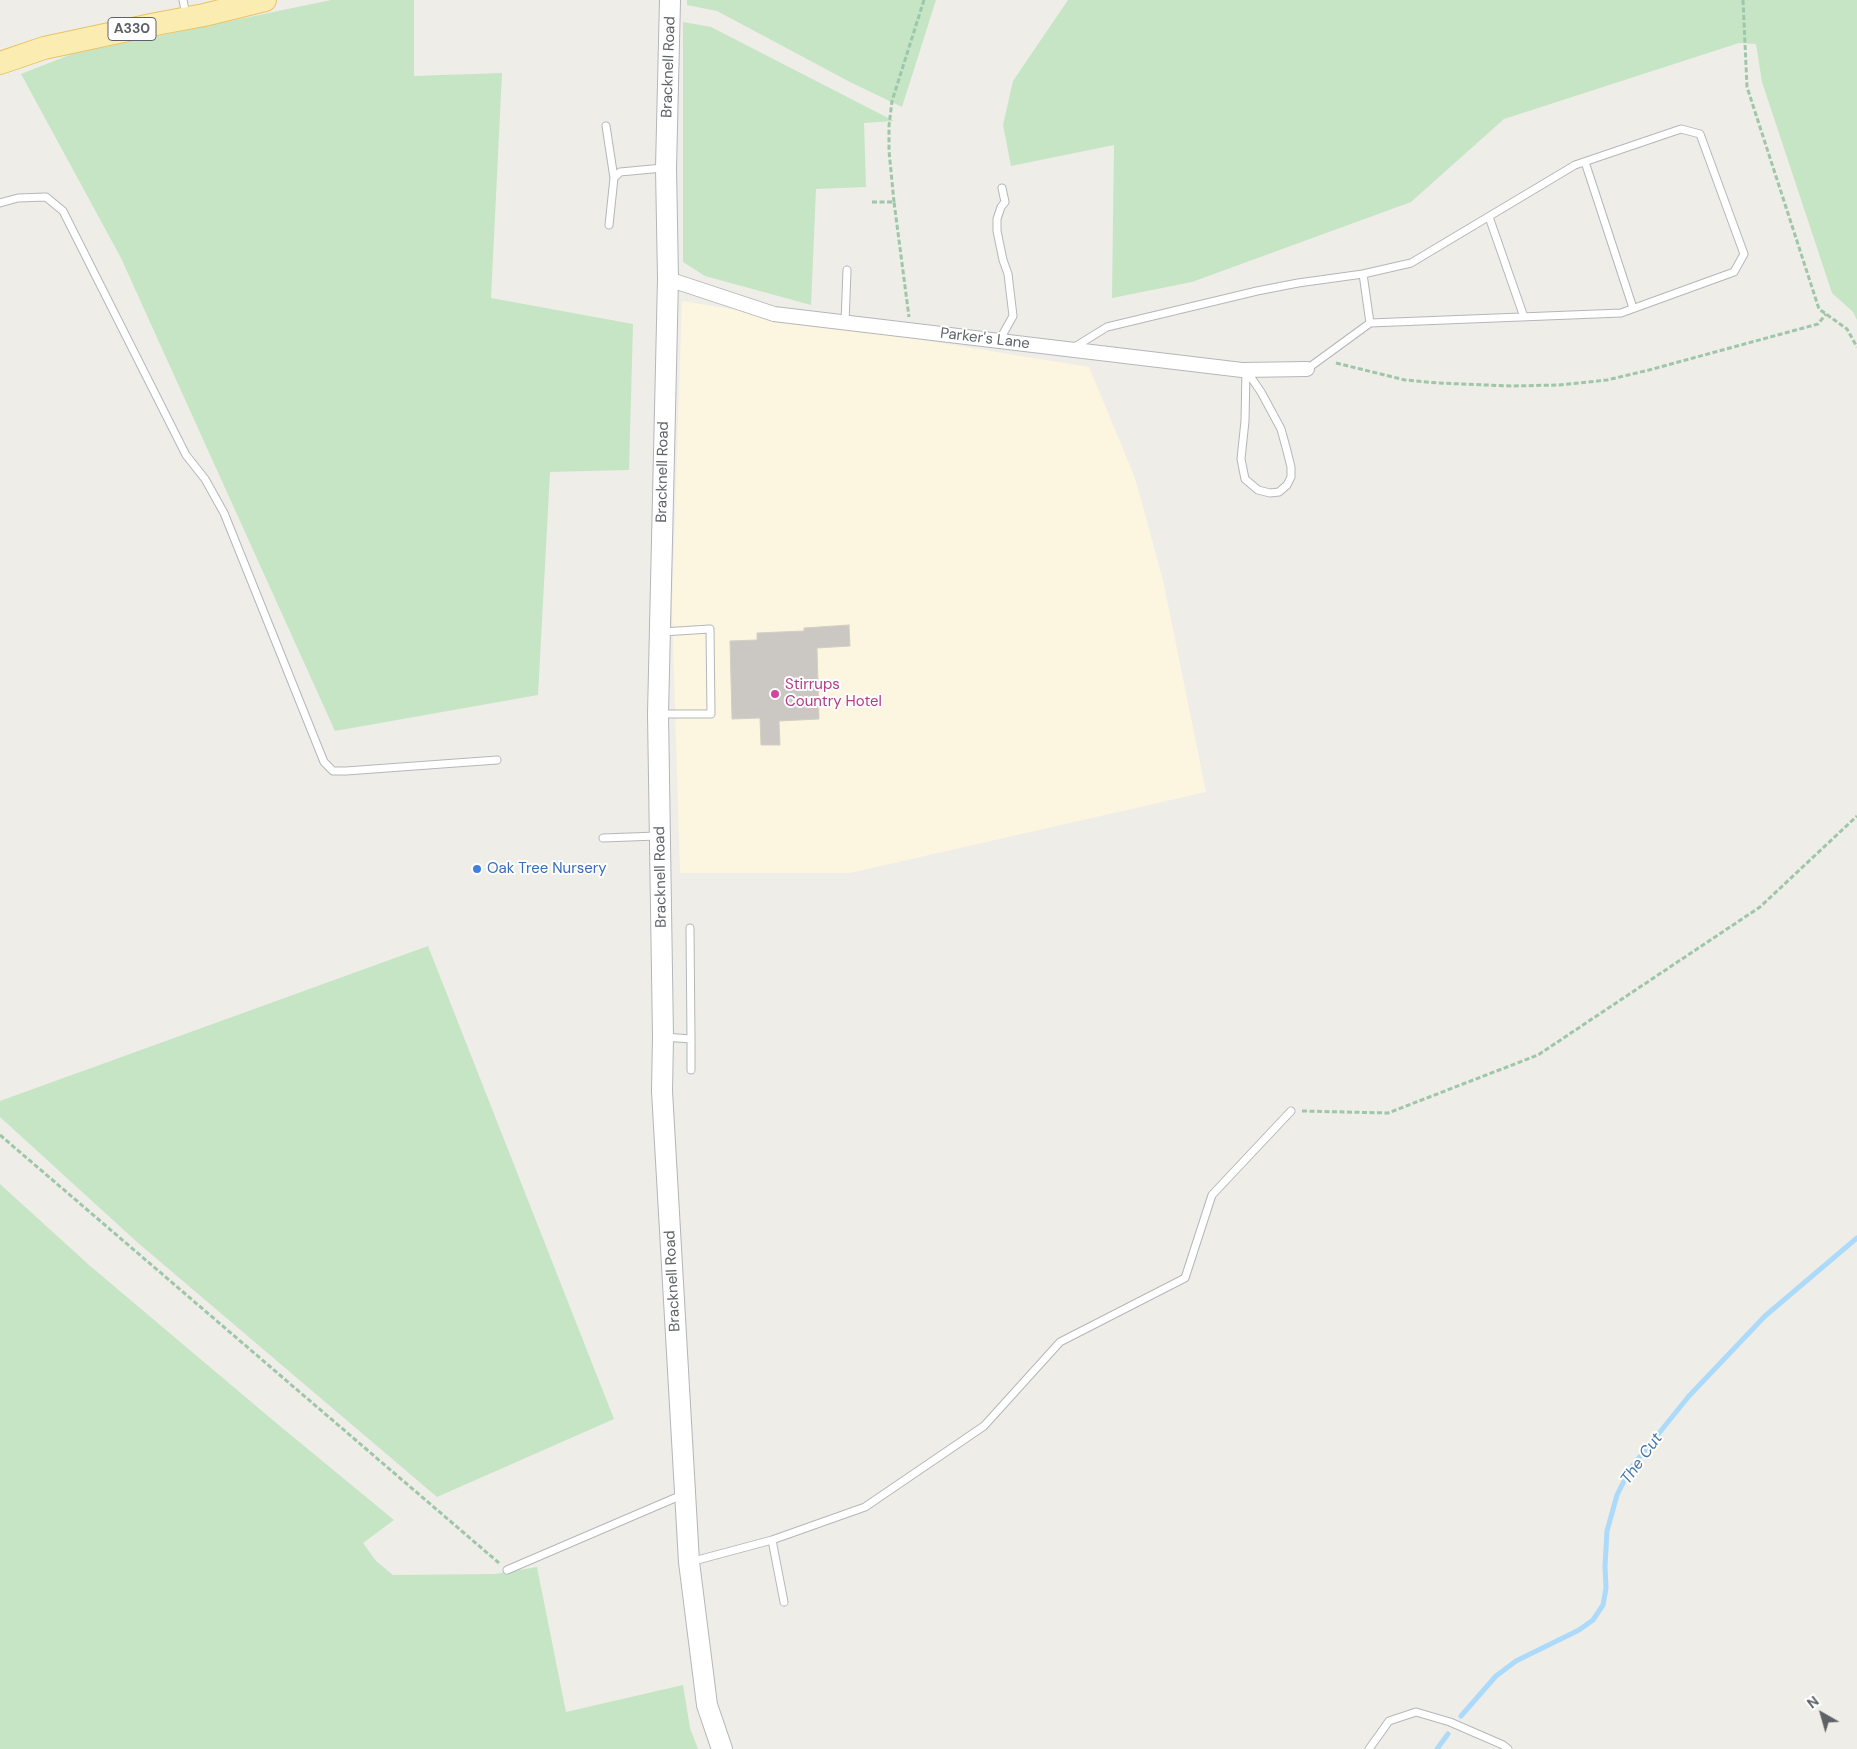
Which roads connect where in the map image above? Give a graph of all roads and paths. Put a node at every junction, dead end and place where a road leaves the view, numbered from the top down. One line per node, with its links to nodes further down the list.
1 (265, 0): 5 (main road, A330)
2 (670, 0): 9 (main road, Bracknell Road)
3 (924, 0): 13 (path)
4 (1743, 0): 21 (path)
5 (185, 9): 6 (main road, A330)
6 (0, 63)
7 (606, 126): 10 (lane)
8 (1585, 162): 15 (lane); 20 (lane); 20 (lane)
9 (666, 168): 10 (lane); 19 (main road, Bracknell Road)
10 (614, 178): 16 (lane)
11 (1002, 188): 26 (lane)
12 (872, 202): 13 (path)
13 (894, 202): 25 (path)
14 (0, 203): 34 (lane)
15 (1489, 217): 18 (lane); 22 (lane)
16 (609, 225)
17 (847, 270): 23 (lane)
18 (1364, 274): 24 (lane); 28 (lane)
19 (668, 279): 23 (street, Parker's Lane); 32 (main road, Bracknell Road)
20 (1633, 308): 22 (lane)
21 (1826, 314): 27 (path); 29 (path)
22 (1524, 317): 24 (lane)
23 (845, 323): 25 (street, Parker's Lane)
24 (1370, 323): 29 (lane)
25 (911, 330): 26 (street, Parker's Lane)
26 (998, 341): 28 (street, Parker's Lane)
27 (1857, 347)
28 (1071, 350): 31 (street, Parker's Lane)
29 (1321, 359): 30 (lane)
30 (1307, 369): 31 (street, Parker's Lane)
31 (1246, 370): 31 (lane)
32 (660, 632): 33 (main road, Bracknell Road); 33 (lane)
33 (658, 714): 36 (main road, Bracknell Road)
34 (497, 760)
35 (1857, 816): 42 (path)
36 (660, 836): 37 (lane); 39 (main road, Bracknell Road)
37 (602, 838)
38 (690, 928): 40 (lane)
39 (663, 1038): 40 (lane); 44 (main road, Bracknell Road)
40 (691, 1039): 41 (lane)
41 (691, 1070)
42 (1291, 1111): 45 (lane)
43 (0, 1135): 47 (path)
44 (685, 1494): 46 (main road, Bracknell Road); 47 (lane)
45 (772, 1540): 46 (lane); 48 (lane)
46 (690, 1562): 49 (main road, Bracknell Road)
47 (507, 1570)
48 (784, 1602)
49 (722, 1749)
50 (1369, 1749): 51 (lane)
51 (1508, 1749)

